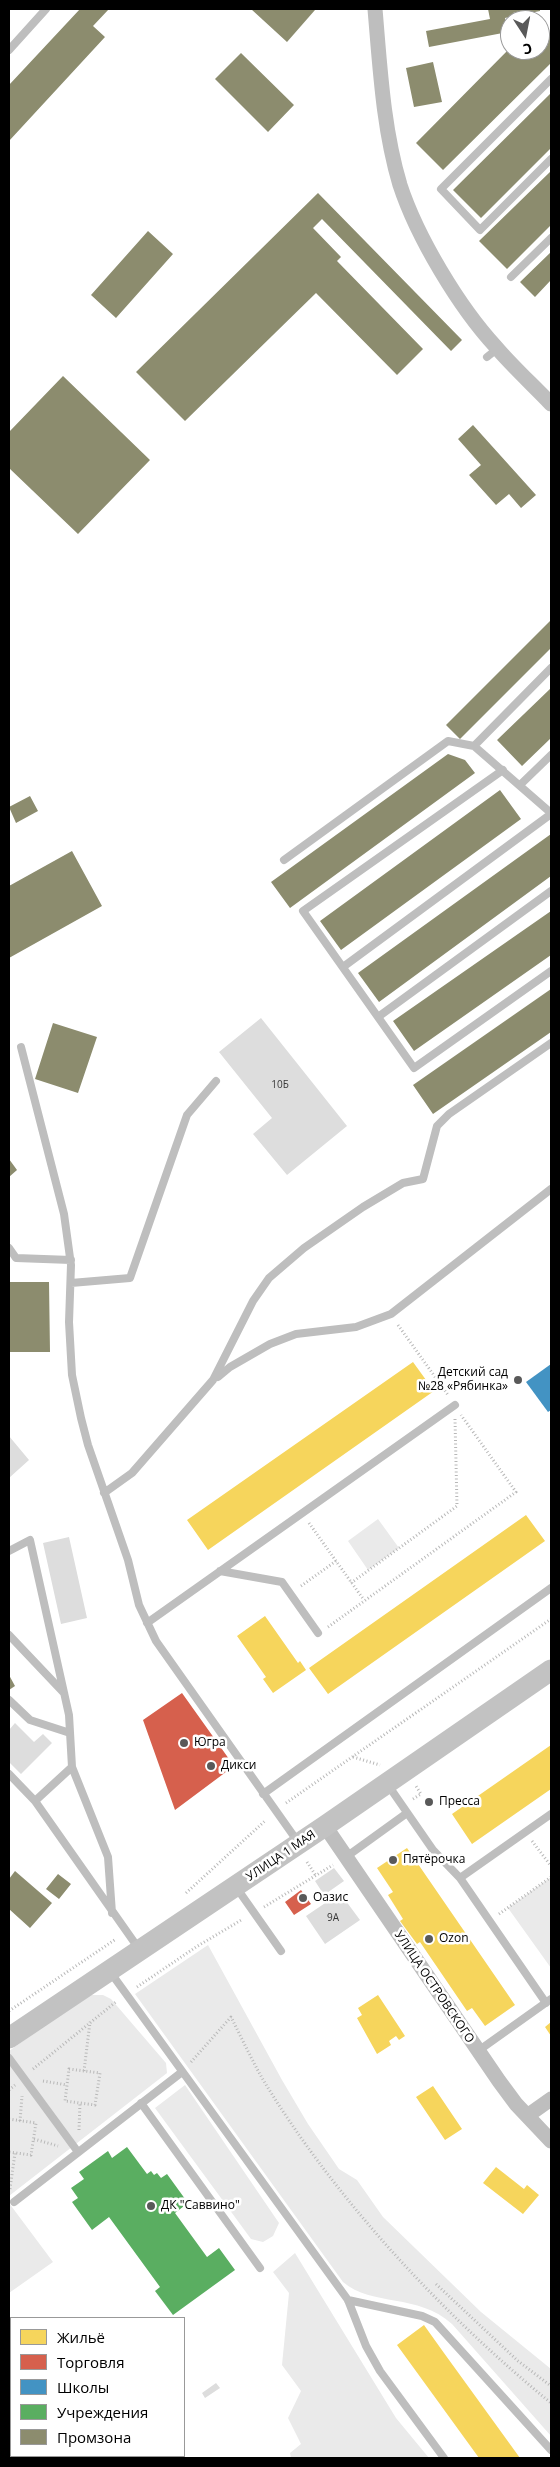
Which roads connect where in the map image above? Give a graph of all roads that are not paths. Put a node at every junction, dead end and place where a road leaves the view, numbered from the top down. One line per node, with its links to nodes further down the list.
1 (46, 9): 3 (lane)
2 (376, 9): 8 (street)
3 (9, 50)
4 (551, 79): 5 (lane)
5 (551, 159)
6 (551, 238): 7 (lane)
7 (511, 277)
8 (551, 404)
9 (551, 668): 10 (lane)
10 (474, 746): 12 (lane); 15 (lane)
11 (551, 755): 13 (lane)
12 (503, 770): 13 (lane); 17 (lane)
13 (520, 785): 14 (lane)
14 (551, 813): 17 (lane)
15 (284, 860)
16 (551, 891): 19 (lane)
17 (343, 967): 19 (lane)
18 (551, 971): 19 (lane)
19 (378, 1017)
20 (551, 1043): 27 (lane)
21 (21, 1047): 25 (lane)
22 (216, 1081): 26 (lane)
23 (551, 1189): 27 (lane)
24 (9, 1248): 25 (lane)
25 (71, 1260): 26 (lane)
26 (71, 1283): 29 (lane)
27 (213, 1380): 29 (lane)
28 (455, 1405): 31 (lane)
29 (104, 1492): 33 (lane)
30 (9, 1551): 37 (lane)
31 (220, 1571): 33 (lane); 34 (lane)
32 (551, 1588): 43 (lane)
33 (147, 1623): 43 (lane)
34 (318, 1634)
35 (9, 1635): 37 (lane)
36 (551, 1670): 42 (street, УЛИЦА 1 МАЯ)
37 (64, 1692): 39 (lane)
38 (9, 1700): 39 (lane)
39 (70, 1733): 40 (lane)
40 (72, 1767): 44 (lane); 52 (lane)
41 (9, 1774): 44 (lane)
42 (387, 1783): 45 (lane); 47 (street, УЛИЦА 1 МАЯ)
43 (263, 1794): 48 (lane)
44 (35, 1801): 52 (lane)
45 (407, 1813): 49 (lane); 50 (lane)
46 (551, 1814): 50 (lane)
47 (325, 1826): 48 (street, УЛИЦА 1 МАЯ); 49 (street, УЛИЦА ОСТРОВСКОГО)
48 (299, 1844): 51 (street, УЛИЦА 1 МАЯ)
49 (346, 1857): 58 (street, УЛИЦА ОСТРОВСКОГО)
50 (460, 1878): 56 (lane)
51 (236, 1886): 53 (street, УЛИЦА 1 МАЯ); 54 (lane)
52 (112, 1913): 53 (lane)
53 (140, 1950): 55 (street, УЛИЦА 1 МАЯ)
54 (281, 1951)
55 (109, 1971): 57 (street, УЛИЦА 1 МАЯ); 60 (lane)
56 (549, 2001): 58 (lane)
57 (10, 2035)
58 (478, 2051): 63 (street, УЛИЦА ОСТРОВСКОГО)
59 (9, 2058): 65 (lane)
60 (182, 2072): 62 (lane); 68 (lane)
61 (551, 2099): 63 (street)
62 (141, 2104): 65 (lane); 67 (lane)
63 (527, 2116): 64 (street, УЛИЦА ОСТРОВСКОГО)
64 (551, 2141)
65 (78, 2152): 66 (lane)
66 (14, 2202)
67 (260, 2268)
68 (348, 2300): 69 (lane); 70 (lane)
69 (551, 2450)
70 (444, 2458)

